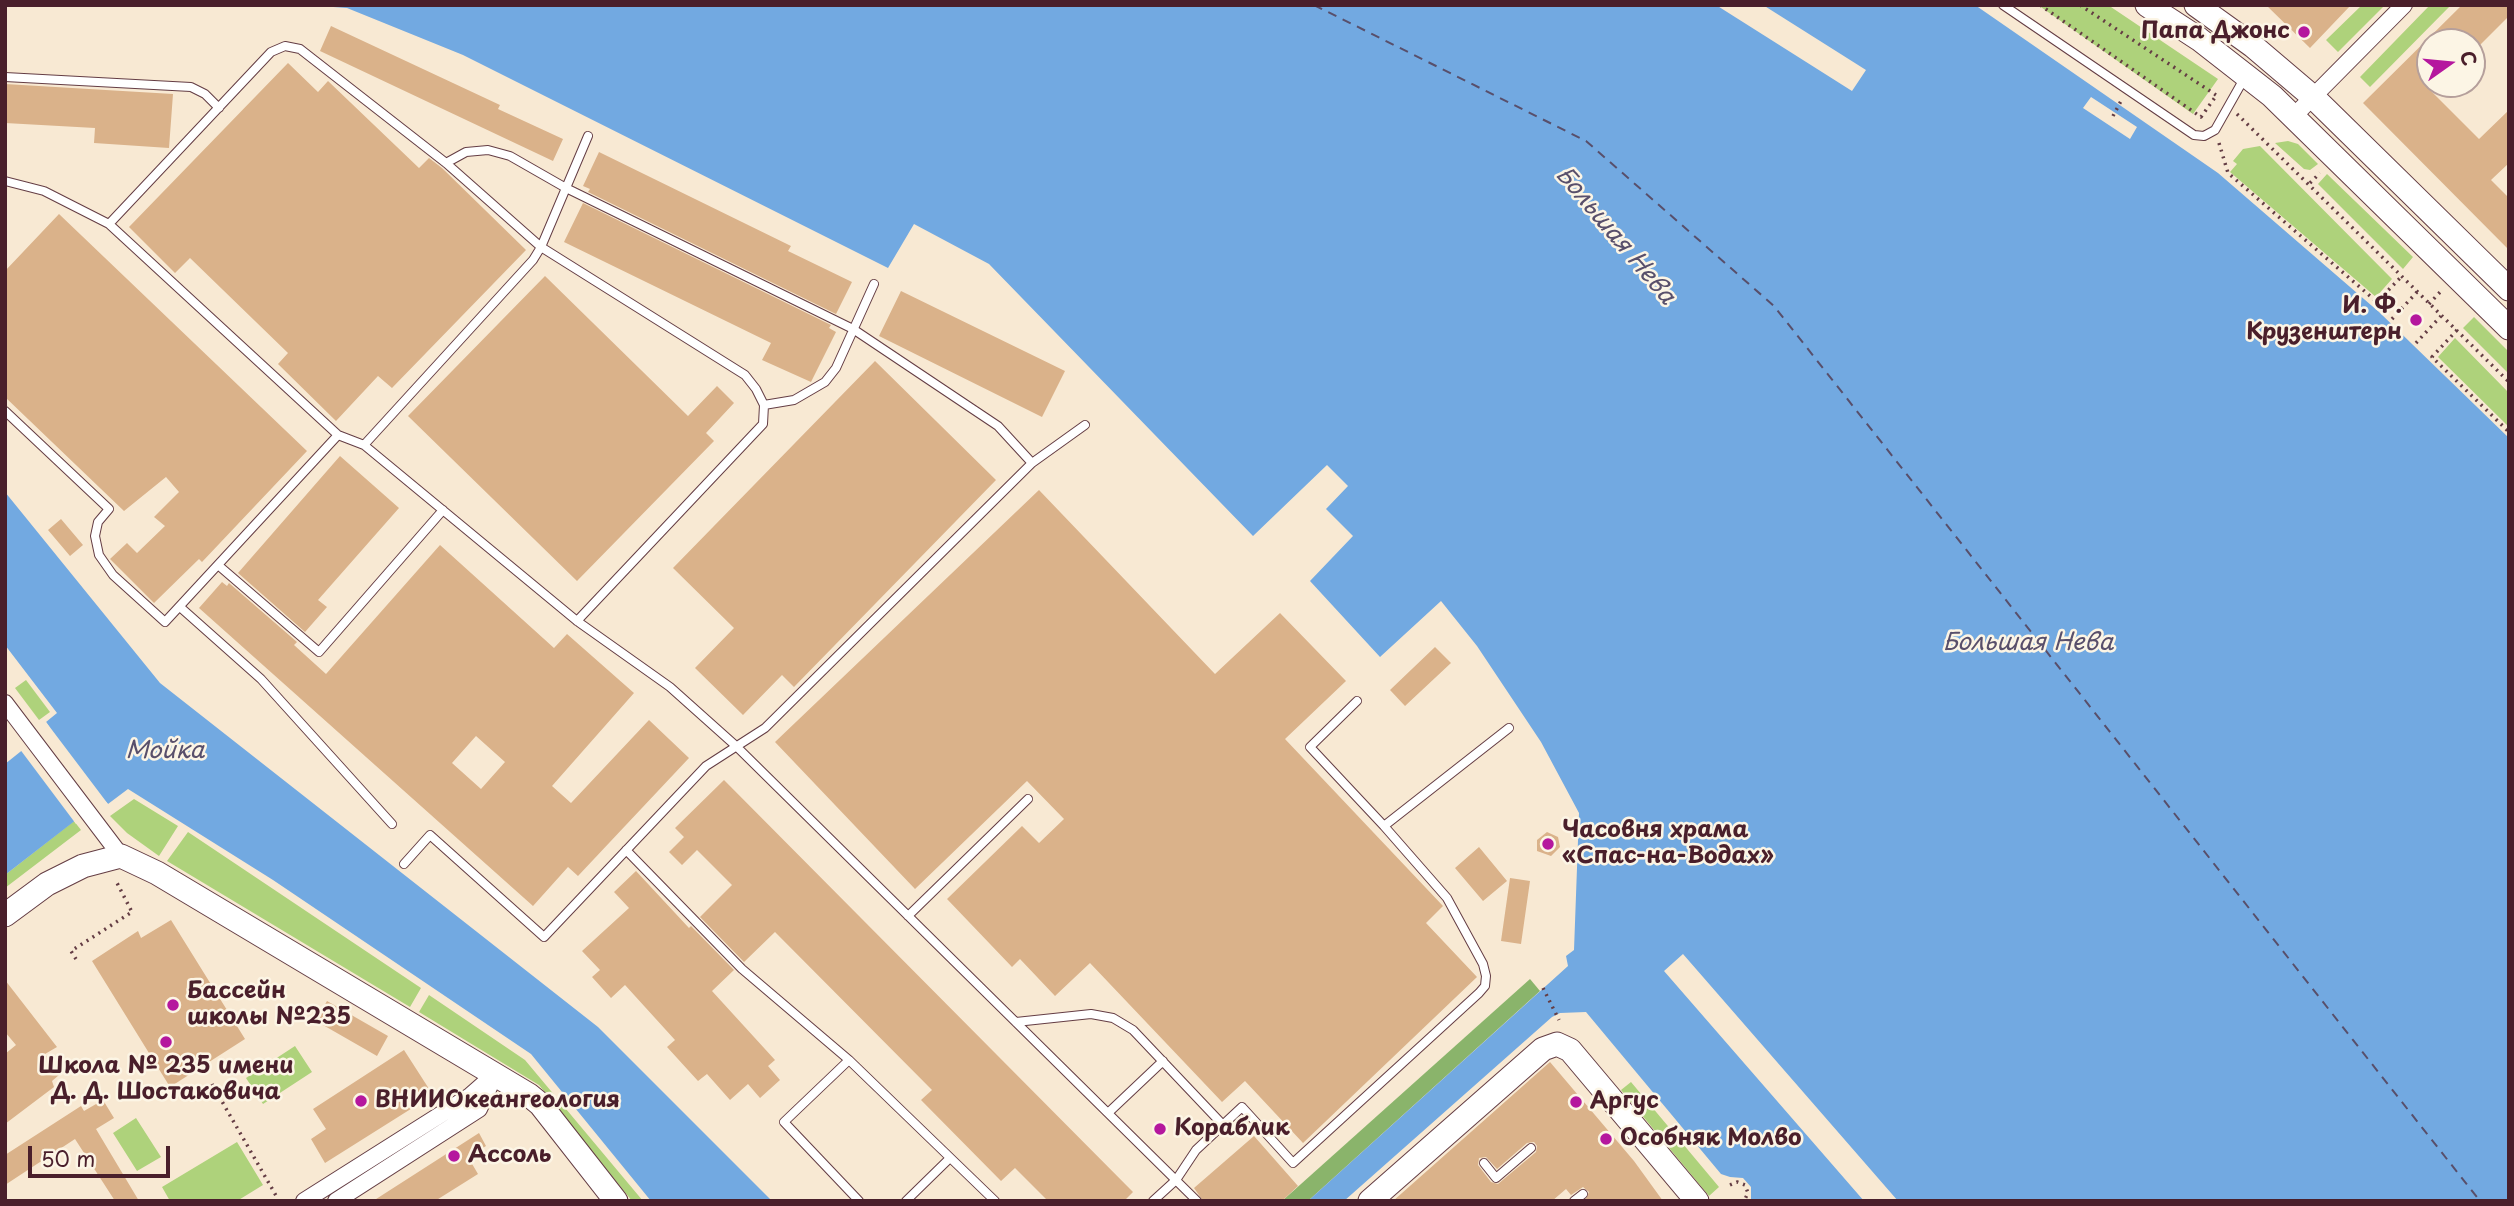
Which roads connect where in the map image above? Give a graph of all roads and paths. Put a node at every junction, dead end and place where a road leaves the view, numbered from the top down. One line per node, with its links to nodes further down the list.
1 (2003, 5): 16 (lane)
2 (2040, 5): 9 (path)
3 (2080, 5): 9 (path)
4 (2147, 5): 7 (main road)
5 (2196, 5): 10 (main road)
6 (2404, 6): 10 (street)
7 (2247, 74): 12 (lane); 15 (main road)
8 (5, 77): 13 (lane)
9 (2217, 96): 12 (path)
10 (2313, 97): 15 (street); 27 (main road)
11 (2121, 101): 14 (path)
12 (2229, 106): 16 (lane); 21 (path)
13 (219, 108): 18 (lane); 23 (lane)
14 (2113, 116)
15 (2293, 117): 31 (main road)
16 (2215, 130): 25 (path)
17 (588, 136): 22 (lane)
18 (446, 163): 22 (lane); 24 (lane)
19 (2324, 169): 21 (path)
20 (5, 181): 23 (lane)
21 (2310, 183): 25 (path)
22 (566, 188): 24 (lane); 32 (lane)
23 (109, 224): 40 (lane)
24 (541, 247): 36 (lane); 41 (lane)
25 (2401, 277): 28 (path)
26 (874, 284): 32 (lane)
27 (2509, 289)
28 (2417, 292): 29 (path); 30 (path)
29 (2441, 316): 33 (path); 34 (path)
30 (2392, 319)
31 (2509, 328)
32 (853, 329): 36 (lane); 42 (lane)
33 (2456, 330): 35 (path); 39 (path)
34 (2416, 343)
35 (2509, 382)
36 (764, 405): 46 (lane)
37 (5, 411): 45 (lane)
38 (1085, 425): 42 (lane)
39 (2509, 432)
40 (338, 435): 41 (lane); 44 (lane)
41 (364, 445): 43 (lane)
42 (1032, 463): 51 (lane)
43 (443, 510): 44 (lane); 46 (lane)
44 (218, 565): 45 (lane)
45 (180, 607): 53 (lane)
46 (577, 621): 51 (lane)
47 (1357, 701): 54 (lane)
48 (5, 703): 49 (street)
49 (11, 722): 56 (street)
50 (1509, 728): 54 (lane)
51 (736, 746): 55 (lane); 60 (lane)
52 (1028, 799): 60 (lane)
53 (392, 824)
54 (1384, 826): 70 (lane)
55 (626, 850): 57 (lane); 65 (lane)
56 (121, 856): 59 (main road); 67 (main road)
57 (404, 864)
58 (114, 879): 61 (path)
59 (5, 915)
60 (908, 916): 64 (lane)
61 (76, 959)
62 (1542, 988): 63 (path)
63 (1559, 1020)
64 (1016, 1022): 66 (lane); 69 (lane)
65 (849, 1060): 72 (lane); 83 (lane)
66 (1163, 1061): 69 (lane); 70 (lane)
67 (495, 1074): 77 (street); 81 (street); 82 (main road)
68 (212, 1084): 79 (path)
69 (1108, 1113): 74 (lane)
70 (1223, 1125): 74 (lane)
71 (1531, 1148): 73 (lane)
72 (950, 1158): 84 (lane); 85 (lane)
73 (1484, 1163)
74 (1176, 1180): 86 (lane); 87 (lane)
75 (1730, 1185): 90 (path)
76 (1583, 1194): 88 (lane)
77 (324, 1195): 80 (street)
78 (1378, 1198): 89 (main road)
79 (278, 1199)
80 (304, 1201)
81 (336, 1201)
82 (616, 1201)
83 (859, 1201)
84 (906, 1201)
85 (995, 1201)
86 (1153, 1201)
87 (1197, 1201)
88 (1574, 1201)
89 (1697, 1201)
90 (1744, 1201)

